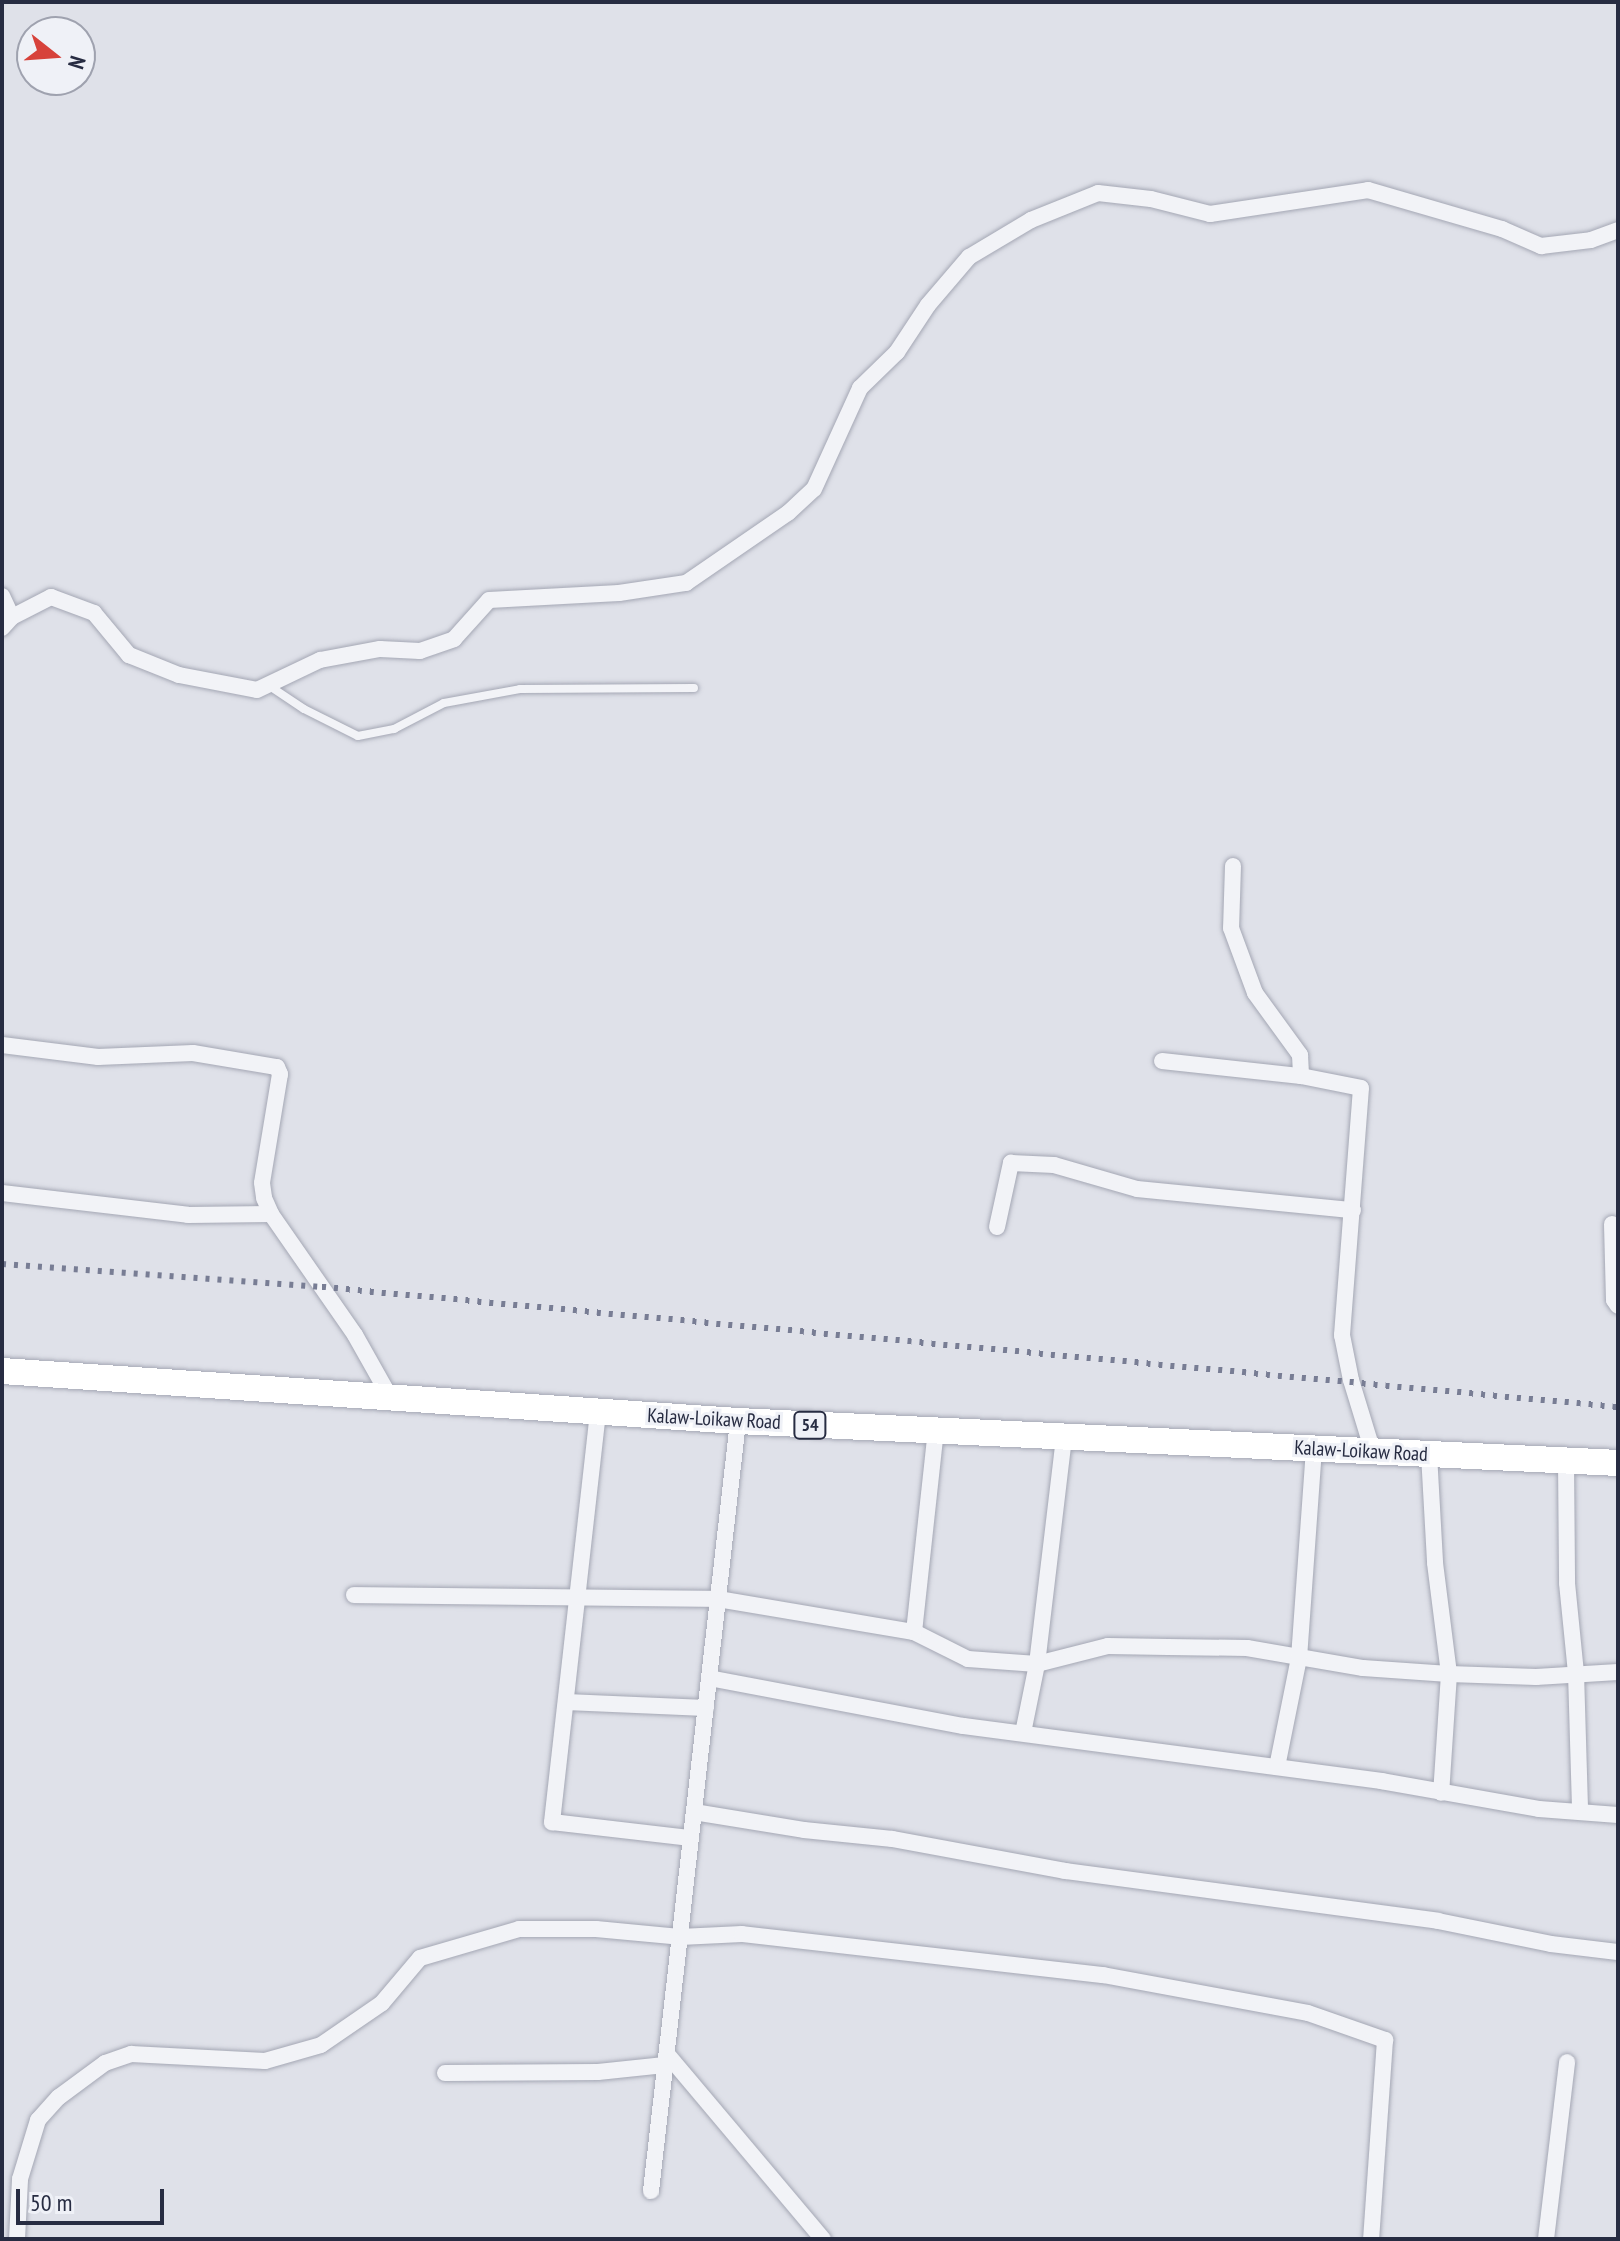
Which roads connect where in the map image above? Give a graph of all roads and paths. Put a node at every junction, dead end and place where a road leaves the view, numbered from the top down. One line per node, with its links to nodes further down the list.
1 (1618, 230): 4 (street)
2 (2, 596): 3 (street)
3 (7, 622): 4 (street)
4 (267, 685): 5 (lane)
5 (694, 688)
6 (1233, 866): 9 (street)
7 (2, 1045): 12 (street)
8 (1162, 1061): 9 (street)
9 (1301, 1076): 11 (street)
10 (2, 1193): 12 (street)
11 (1353, 1210): 14 (street); 23 (street)
12 (271, 1214): 17 (street)
13 (1612, 1224): 15 (street)
14 (997, 1227)
15 (1618, 1306)
16 (2, 1371): 17 (main road, Kalaw-Loikaw Road / 54)
17 (391, 1399): 18 (main road, Kalaw-Loikaw Road / 54)
18 (598, 1412): 19 (main road, Kalaw-Loikaw Road / 54); 28 (street)
19 (738, 1421): 20 (main road, Kalaw-Loikaw Road / 54); 29 (street)
20 (936, 1431): 21 (main road, Kalaw-Loikaw Road / 54); 30 (street)
21 (1064, 1437): 22 (main road, Kalaw-Loikaw Road / 54); 32 (street)
22 (1314, 1449): 23 (main road, Kalaw-Loikaw Road / 54); 31 (street)
23 (1373, 1452): 24 (main road, Kalaw-Loikaw Road / 54)
24 (1429, 1454): 25 (main road, Kalaw-Loikaw Road / 54); 35 (street)
25 (1566, 1461): 26 (main road, Kalaw-Loikaw Road / 54); 34 (street)
26 (1618, 1463)
27 (354, 1595): 28 (street)
28 (577, 1597): 29 (street); 37 (street)
29 (718, 1599): 30 (street); 36 (street)
30 (914, 1632): 32 (street)
31 (1299, 1658): 32 (street); 35 (street); 40 (street)
32 (1037, 1664): 39 (street)
33 (1618, 1672): 34 (street)
34 (1576, 1673): 35 (street); 42 (street)
35 (1449, 1674): 41 (street)
36 (709, 1678): 38 (street); 39 (street)
37 (566, 1702): 38 (street); 45 (street)
38 (706, 1708): 43 (street)
39 (1023, 1733): 40 (street)
40 (1277, 1767): 41 (street)
41 (1441, 1793): 42 (street)
42 (1580, 1811): 44 (street)
43 (694, 1812): 45 (street); 47 (street)
44 (1618, 1815)
45 (691, 1838): 46 (street)
46 (680, 1937): 48 (street); 52 (street); 54 (street)
47 (1618, 1952)
48 (666, 2060): 50 (street); 51 (street); 53 (street)
49 (1567, 2062): 55 (street)
50 (445, 2073)
51 (651, 2191)
52 (17, 2239)
53 (823, 2239)
54 (1371, 2239)
55 (1546, 2239)

